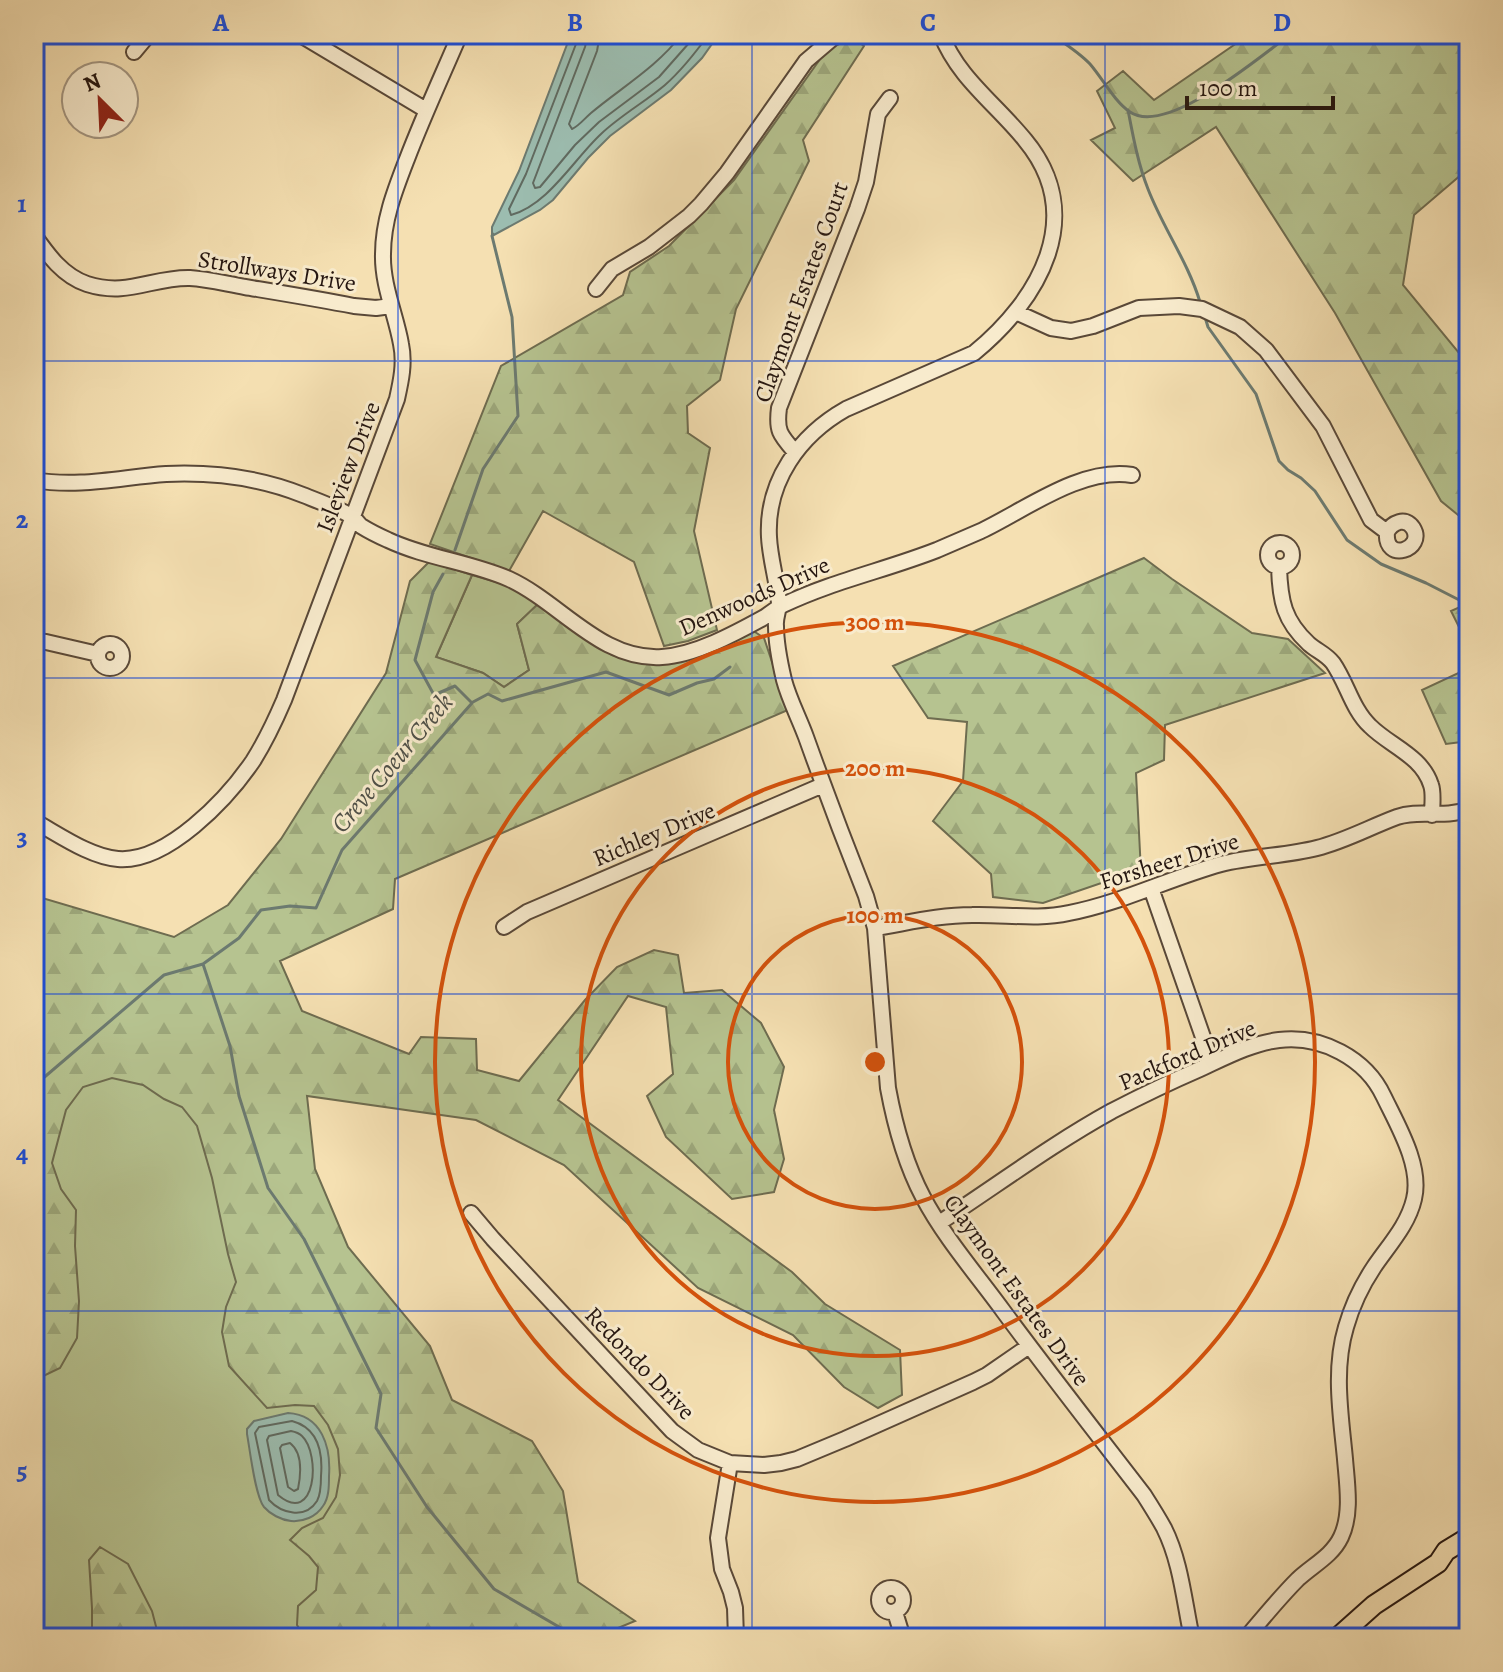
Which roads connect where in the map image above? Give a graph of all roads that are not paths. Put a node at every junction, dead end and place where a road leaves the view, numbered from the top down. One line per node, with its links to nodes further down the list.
1 (149, 34): 6 (street)
2 (299, 34): 8 (street)
3 (460, 34): 8 (street, Isleview Drive)
4 (842, 34): 10 (street)
5 (941, 34): 12 (street, Claymont Estates Drive)
6 (134, 52)
7 (890, 98): 13 (street, Claymont Estates Court)
8 (426, 110): 11 (street, Isleview Drive)
9 (34, 235): 11 (street, Strollways Drive)
10 (596, 289)
11 (391, 306): 16 (street, Isleview Drive)
12 (1016, 312): 13 (street, Claymont Estates Drive); 17 (street)
13 (795, 452): 19 (street, Claymont Estates Drive)
14 (1132, 475): 19 (street, Denwoods Drive)
15 (34, 480): 16 (street, Denwoods Drive)
16 (352, 517): 19 (street, Denwoods Drive); 25 (street, Isleview Drive)
17 (1387, 532)
18 (1279, 567): 24 (street)
19 (779, 606): 22 (street, Claymont Estates Drive)
20 (34, 641): 21 (street)
21 (98, 654)
22 (823, 785): 27 (street, Richley Drive); 28 (street, Claymont Estates Drive)
23 (1469, 809): 24 (street, Forsheer Drive)
24 (1432, 815): 26 (street, Forsheer Drive)
25 (34, 821)
26 (1151, 888): 28 (street, Forsheer Drive); 29 (street)
27 (504, 927)
28 (875, 928): 31 (street, Claymont Estates Drive)
29 (1212, 1063): 31 (street, Packford Drive); 40 (street, Packford Drive)
30 (471, 1213): 33 (street, Redondo Drive)
31 (939, 1223): 32 (street, Claymont Estates Drive)
32 (1029, 1346): 33 (street, Redondo Drive); 39 (street, Claymont Estates Drive)
33 (730, 1463): 37 (street)
34 (1469, 1537): 35 (main road)
35 (1446, 1551): 41 (main road); 42 (main road)
36 (895, 1612): 38 (street)
37 (736, 1638)
38 (903, 1638)
39 (1192, 1638)
40 (1246, 1638)
41 (1321, 1638)
42 (1337, 1638)

